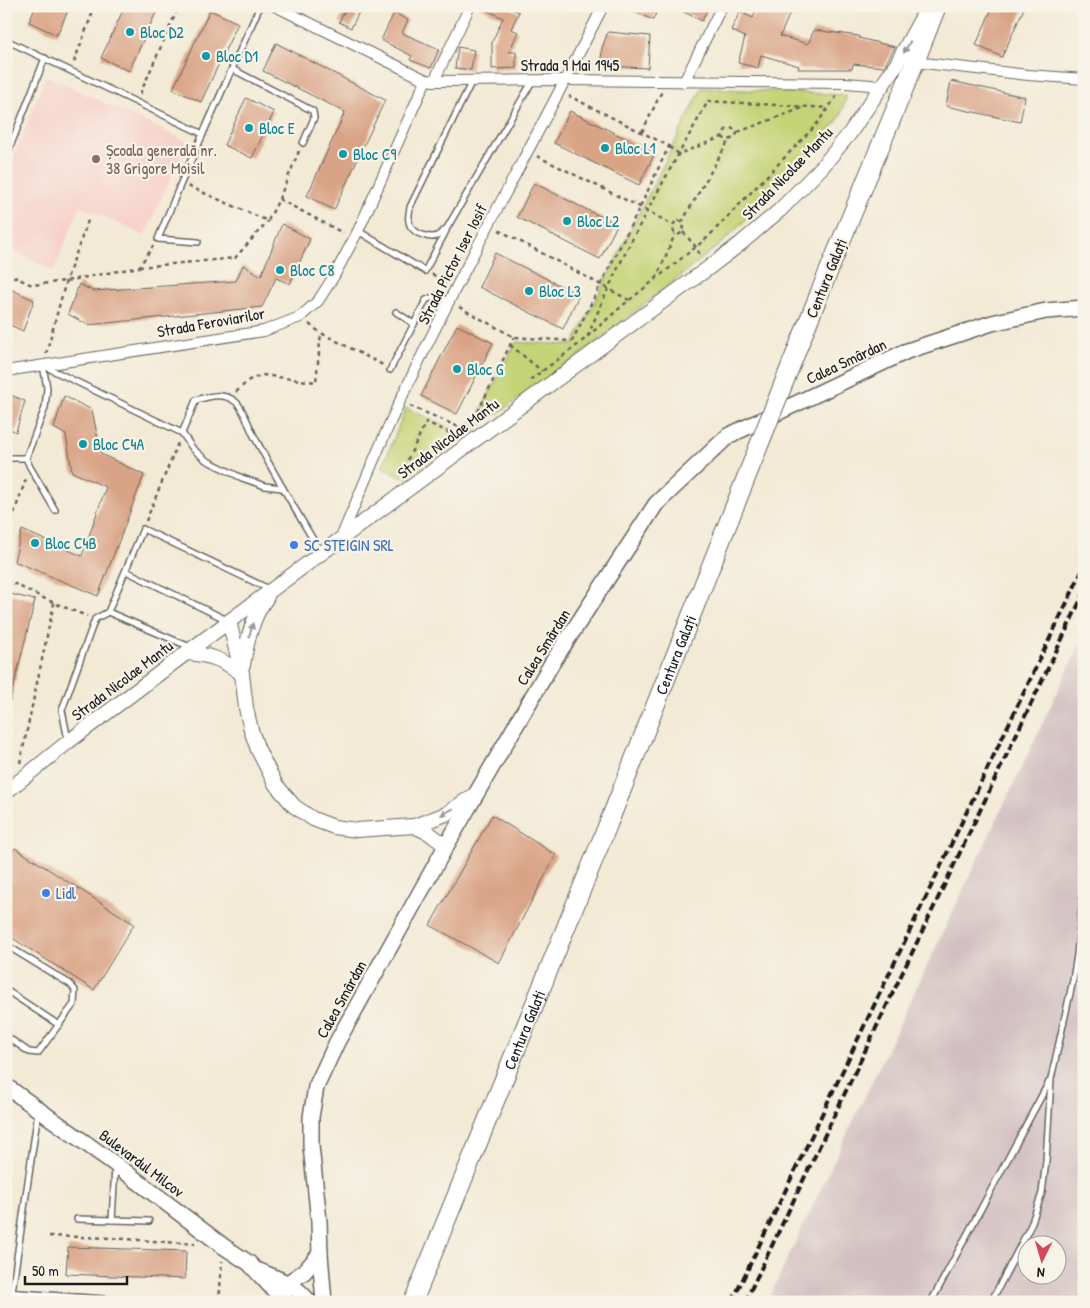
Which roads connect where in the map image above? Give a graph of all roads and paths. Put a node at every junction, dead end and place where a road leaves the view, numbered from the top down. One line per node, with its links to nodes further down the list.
1 (95, 6): 14 (path)
2 (179, 6): 25 (path)
3 (260, 6): 13 (lane)
4 (275, 6): 15 (street, Strada 9 Mai 1945)
5 (470, 6): 15 (street, Strada Feroviarilor)
6 (603, 6): 18 (street, Strada Pictor Iser Iosif)
7 (722, 6): 21 (street)
8 (928, 6): 23 (street, Strada Nicolae Mantu, one-way to 23)
9 (937, 6): 12 (highway, Centura Galați)
10 (10, 42): 11 (lane)
11 (45, 58): 14 (lane); 37 (lane)
12 (916, 62): 19 (street); 134 (highway, Centura Galați, bridge)
13 (232, 69): 30 (lane); 33 (lane)
14 (70, 71): 25 (lane)
15 (430, 80): 16 (street, Strada 9 Mai 1945); 50 (street, Strada Feroviarilor)
16 (473, 80): 17 (street, Strada 9 Mai 1945); 47 (lane)
17 (533, 80): 18 (street, Strada 9 Mai 1945); 47 (lane)
18 (566, 80): 20 (street, Strada 9 Mai 1945); 24 (street, Strada Pictor Iser Iosif)
19 (1084, 80)
20 (668, 81): 21 (street, Strada 9 Mai 1945); 28 (path)
21 (684, 82): 22 (street, Strada 9 Mai 1945)
22 (846, 83): 23 (street, Strada 9 Mai 1945); 27 (path)
23 (883, 86): 56 (street, Strada Nicolae Mantu)
24 (559, 92): 28 (path); 35 (street, Strada Pictor Iser Iosif)
25 (136, 102): 30 (lane)
26 (807, 107): 27 (path); 29 (path); 36 (path)
27 (828, 108): 53 (path)
28 (642, 132): 34 (path)
29 (738, 132): 31 (path); 32 (path)
30 (202, 134): 38 (lane)
31 (722, 137): 32 (path); 36 (path)
32 (729, 140): 44 (path)
33 (302, 143): 39 (path)
34 (669, 146): 36 (path); 40 (path)
35 (527, 151): 40 (path); 45 (street, Strada Pictor Iser Iosif)
36 (679, 154): 41 (path)
37 (6, 157)
38 (181, 183): 43 (path); 51 (lane)
39 (278, 199): 43 (path); 50 (path)
40 (640, 207): 41 (path); 60 (path)
41 (647, 212): 46 (path); 61 (path)
42 (89, 218): 59 (path)
43 (268, 221): 54 (path)
44 (682, 222): 46 (path); 48 (path)
45 (488, 225): 60 (path); 62 (street, Strada Pictor Iser Iosif)
46 (673, 225): 49 (path)
47 (447, 228): 55 (lane)
48 (683, 232): 49 (path); 53 (path)
49 (675, 234): 58 (path)
50 (356, 235): 55 (lane); 67 (street, Strada Feroviarilor)
51 (158, 239): 52 (lane); 54 (path)
52 (198, 242)
53 (696, 247): 56 (path); 58 (path)
54 (139, 267): 59 (path)
55 (426, 270): 62 (path)
56 (708, 270): 94 (street, Strada Nicolae Mantu)
57 (6, 273): 59 (path)
58 (656, 279): 63 (path)
59 (66, 281): 73 (path)
60 (600, 284): 61 (path); 71 (path)
61 (608, 288): 63 (path); 70 (path)
62 (456, 289): 64 (street, Strada Pictor Iser Iosif)
63 (629, 300): 70 (path)
64 (449, 302): 68 (lane); 71 (path); 79 (street, Strada Pictor Iser Iosif)
65 (1084, 308): 107 (main road, Calea Smârdan)
66 (396, 312): 68 (lane)
67 (300, 317): 69 (path); 73 (street, Strada Feroviarilor)
68 (414, 324): 74 (lane)
69 (320, 333): 74 (path); 78 (path)
70 (588, 336): 76 (path)
71 (514, 337): 72 (path)
72 (510, 345): 76 (path); 83 (path)
73 (43, 366): 75 (street, Strada Feroviarilor); 84 (lane); 87 (lane)
74 (390, 370)
75 (6, 371)
76 (542, 371): 77 (path)
77 (527, 383)
78 (230, 398): 84 (lane); 90 (lane)
79 (400, 401): 80 (path); 94 (street, Strada Pictor Iser Iosif)
80 (429, 414): 82 (path); 83 (path)
81 (478, 421): 83 (path)
82 (426, 422): 85 (path); 89 (path)
83 (471, 426)
84 (182, 433): 90 (lane); 92 (path)
85 (458, 437)
86 (6, 458): 87 (lane)
87 (26, 458): 88 (lane)
88 (30, 467): 91 (lane); 93 (path)
89 (404, 467)
90 (282, 488): 95 (lane)
91 (54, 510)
92 (143, 529): 96 (lane); 98 (lane)
93 (6, 536)
94 (339, 540): 95 (street, Strada Nicolae Mantu)
95 (321, 554): 98 (street, Strada Nicolae Mantu)
96 (126, 571): 100 (lane); 102 (lane)
97 (6, 580): 99 (path)
98 (272, 590): 102 (street, Strada Nicolae Mantu); 104 (street, one-way to 98)
99 (54, 604): 101 (path); 106 (path)
100 (108, 612): 101 (lane); 103 (lane)
101 (95, 619): 105 (lane)
102 (229, 621): 103 (street, Strada Nicolae Mantu); 104 (street)
103 (190, 651): 104 (street); 105 (street, Strada Nicolae Mantu)
104 (242, 674): 108 (street)
105 (68, 742): 106 (street, Strada Nicolae Mantu)
106 (11, 789)
107 (476, 793): 108 (street, one-way to 108); 109 (main road, Calea Smârdan)
108 (414, 826): 109 (street)
109 (446, 846): 125 (main road, Calea Smârdan)
110 (1084, 880): 115 (lane)
111 (6, 944): 113 (lane)
112 (6, 990): 113 (lane)
113 (59, 1025): 114 (lane)
114 (6, 1036)
115 (1051, 1079): 135 (lane); 136 (lane)
116 (6, 1086): 117 (main road, Bulevardul Milcov)
117 (39, 1110): 118 (main road, Bulevardul Milcov); 128 (lane)
118 (115, 1164): 120 (lane); 124 (main road, Bulevardul Milcov)
119 (77, 1219): 120 (lane)
120 (112, 1220): 121 (lane)
121 (149, 1221)
122 (49, 1236): 123 (path)
123 (195, 1244)
124 (223, 1246): 126 (main road, Bulevardul Milcov); 130 (path)
125 (320, 1254): 127 (main road); 133 (main road, Calea Smârdan)
126 (255, 1270): 127 (main road, Bulevardul Milcov); 131 (main road, Bulevardul Milcov)
127 (288, 1283): 131 (main road); 132 (main road, Bulevardul Milcov)
128 (9, 1292): 129 (lane)
129 (146, 1302)
130 (219, 1302)
131 (284, 1302)
132 (309, 1302)
133 (324, 1302)
134 (414, 1302)
135 (931, 1302)
136 (991, 1302)

